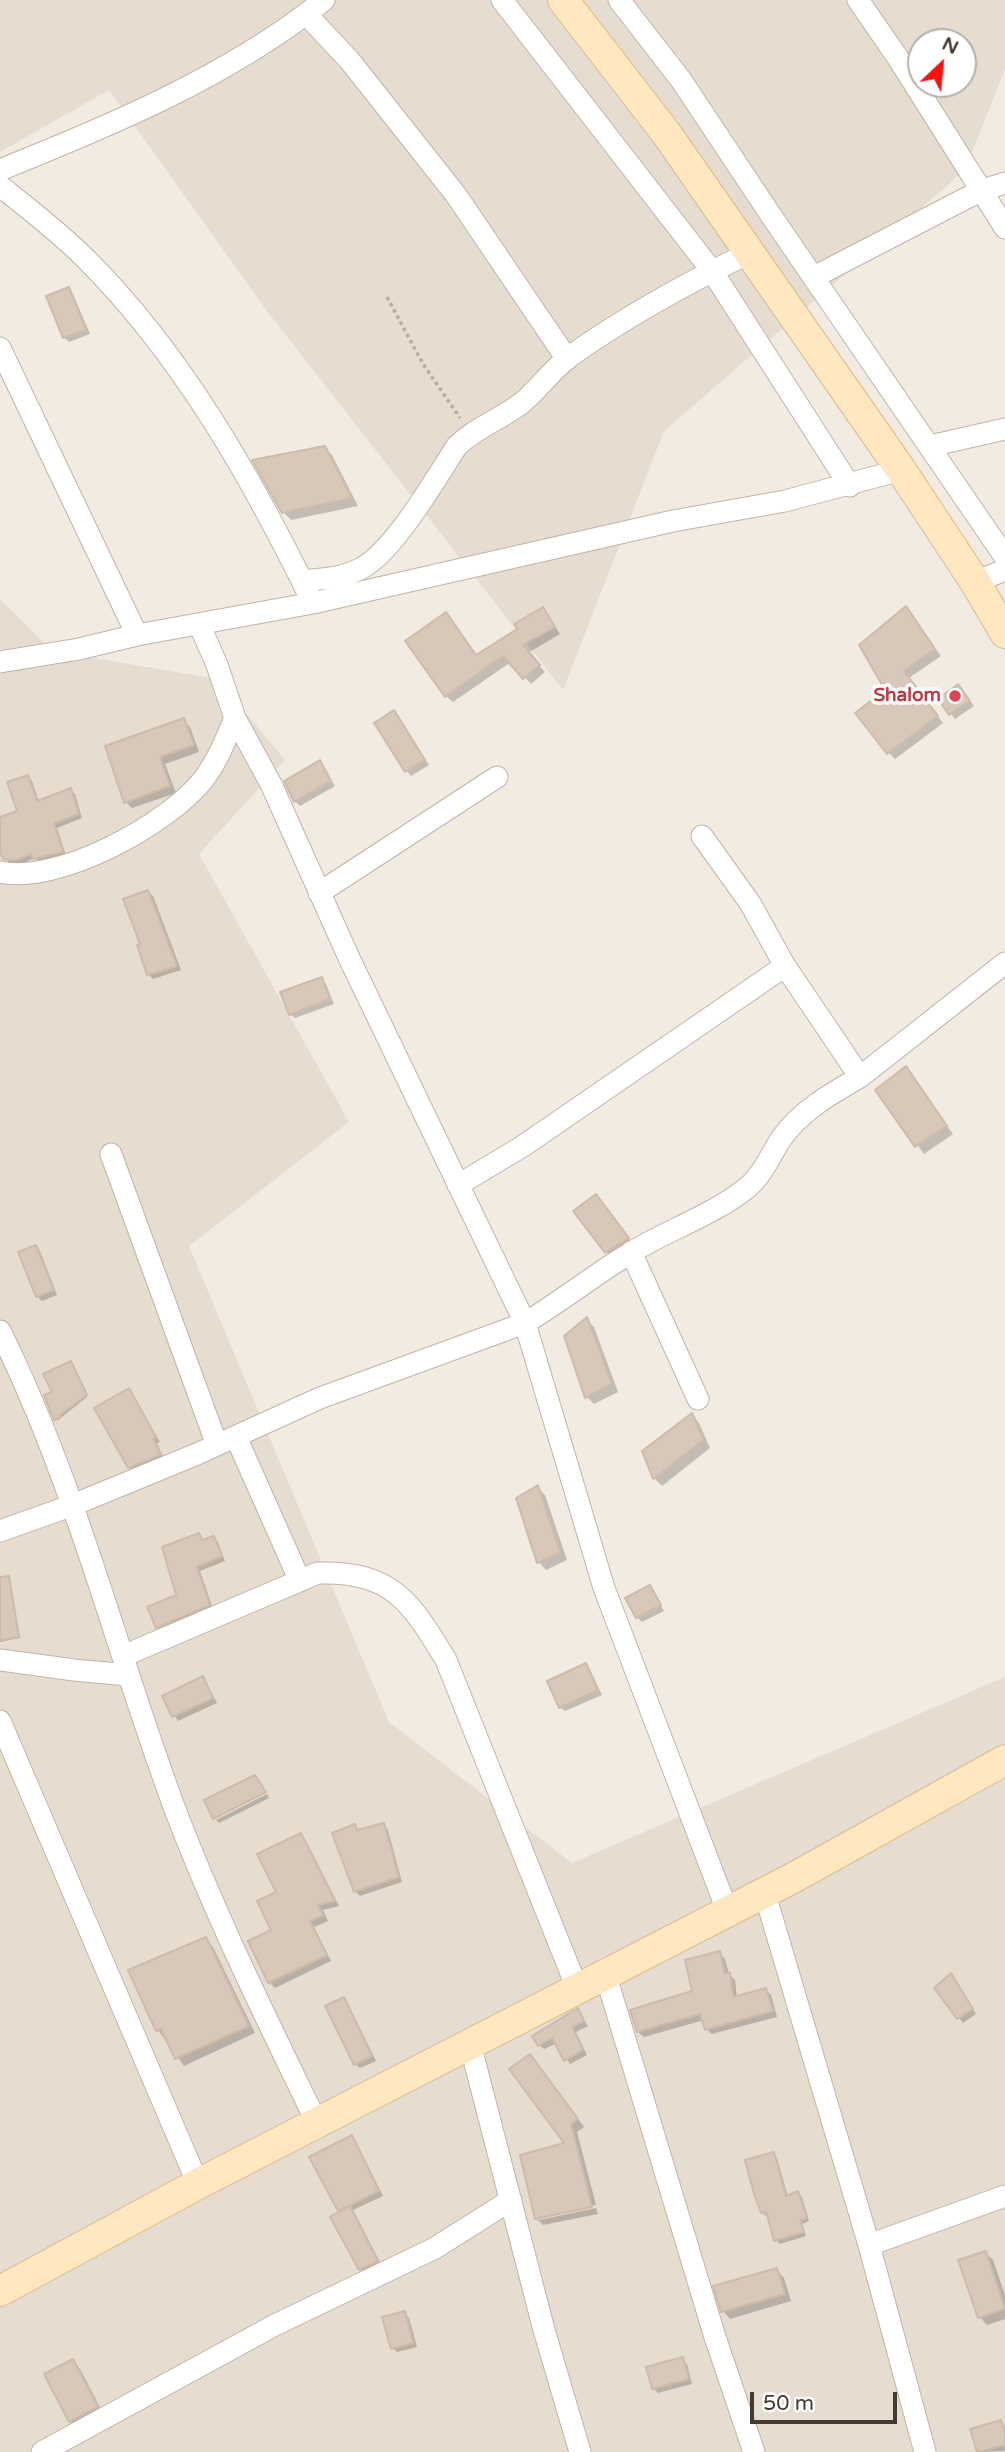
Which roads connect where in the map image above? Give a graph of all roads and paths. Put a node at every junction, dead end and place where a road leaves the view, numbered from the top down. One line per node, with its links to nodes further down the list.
1 (324, 0): 6 (street)
2 (502, 0): 13 (street)
3 (563, 0): 12 (main road)
4 (619, 0): 14 (street)
5 (858, 0): 10 (street)
6 (306, 14): 7 (street); 17 (street)
7 (0, 170)
8 (1005, 183): 10 (street)
9 (0, 186): 25 (street)
10 (980, 191): 11 (street); 14 (street)
11 (1005, 228)
12 (749, 253): 13 (street); 21 (main road)
13 (712, 271): 17 (street); 22 (street)
14 (814, 277): 20 (street)
15 (387, 297): 19 (path)
16 (0, 348): 30 (street)
17 (567, 359): 19 (street)
18 (1005, 429): 20 (street)
19 (470, 434): 25 (street)
20 (930, 446): 23 (street)
21 (901, 470): 22 (street); 26 (main road)
22 (849, 486): 27 (street)
23 (1005, 557)
24 (1005, 570): 26 (street)
25 (303, 581): 27 (street)
26 (975, 582): 29 (main road)
27 (313, 603): 28 (street)
28 (200, 624): 30 (street); 32 (street)
29 (1005, 633)
30 (137, 635): 31 (street)
31 (0, 662)
32 (235, 718): 35 (street); 36 (street)
33 (497, 777): 36 (street)
34 (702, 836): 38 (street)
35 (0, 872)
36 (319, 893): 41 (street)
37 (1005, 963): 39 (street)
38 (785, 966): 39 (street); 41 (street)
39 (860, 1077): 42 (street)
40 (111, 1154): 46 (street)
41 (458, 1185): 43 (street)
42 (631, 1252): 43 (street); 45 (street)
43 (525, 1323): 46 (street); 55 (street)
44 (0, 1331): 47 (street)
45 (698, 1399)
46 (226, 1441): 47 (street); 49 (street)
47 (73, 1505): 48 (street); 51 (street)
48 (0, 1531)
49 (300, 1581): 51 (street); 57 (street)
50 (0, 1660): 51 (street)
51 (126, 1665): 59 (street)
52 (0, 1721): 60 (street)
53 (1005, 1760): 54 (main road)
54 (764, 1891): 55 (main road); 63 (street)
55 (727, 1910): 56 (main road)
56 (606, 1973): 57 (main road); 67 (street)
57 (578, 1988): 58 (main road)
58 (470, 2044): 59 (main road); 62 (street)
59 (317, 2123): 60 (main road)
60 (198, 2184): 64 (main road)
61 (1005, 2196): 63 (street)
62 (511, 2200): 65 (street); 66 (street)
63 (869, 2245): 68 (street)
64 (0, 2291)
65 (43, 2452)
66 (580, 2452)
67 (754, 2452)
68 (925, 2452)

